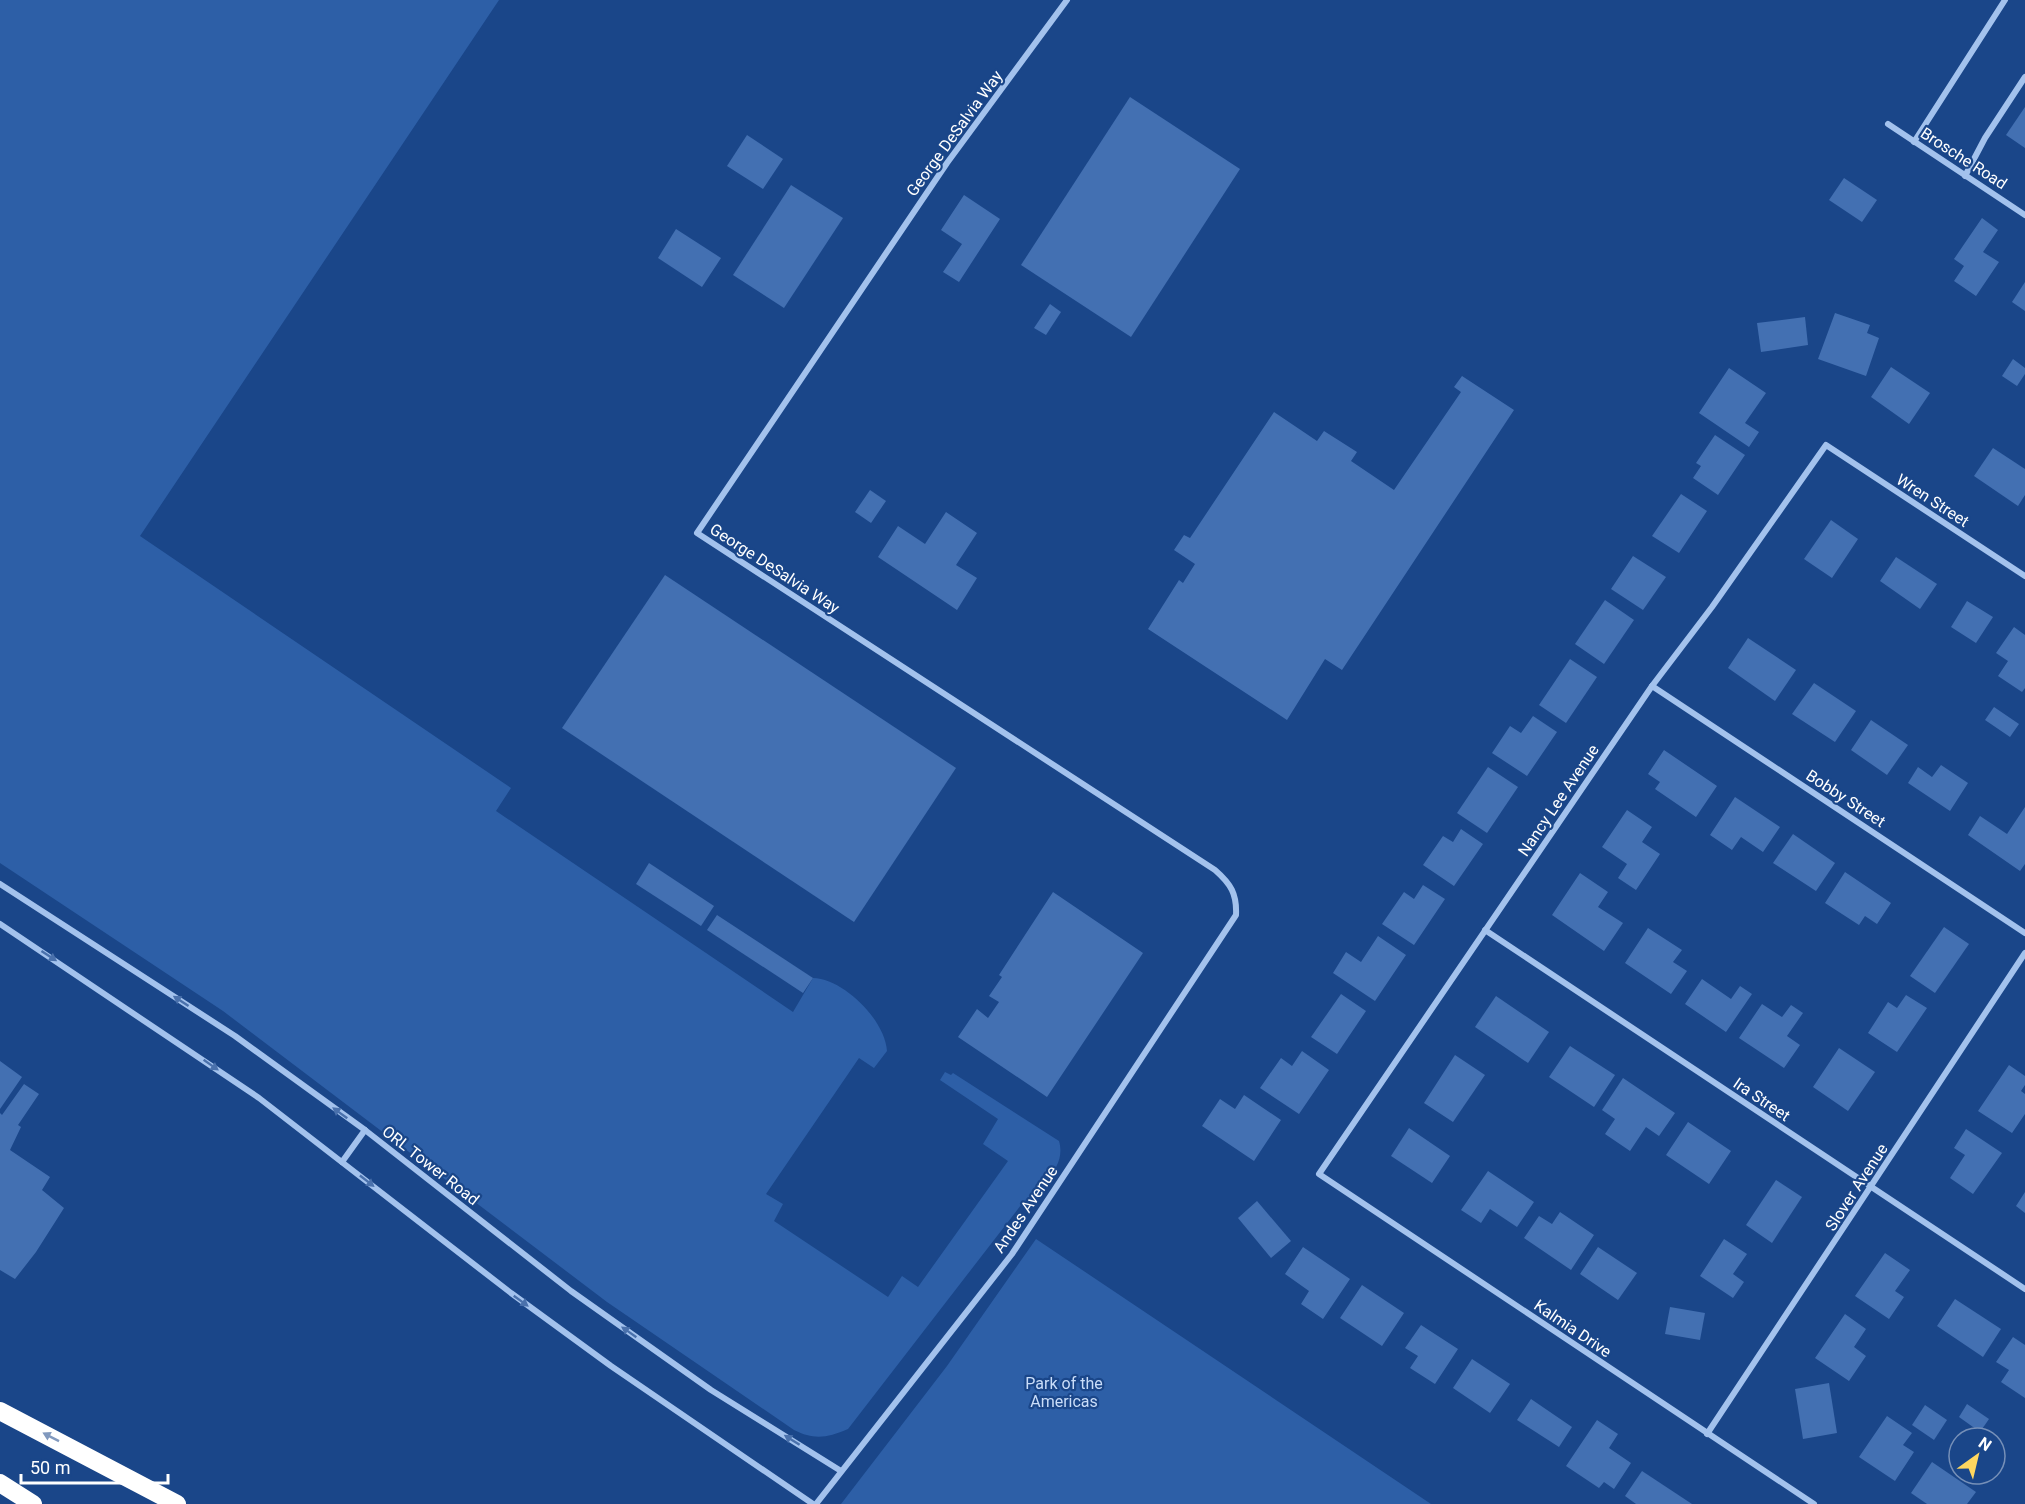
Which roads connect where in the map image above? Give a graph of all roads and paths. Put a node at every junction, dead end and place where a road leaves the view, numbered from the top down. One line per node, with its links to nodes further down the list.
1 (1067, 0): 12 (street, George DeSalvia Way)
2 (2005, 0): 5 (street)
3 (2025, 77): 6 (street)
4 (1888, 124): 5 (street, Brosche Road)
5 (1914, 142): 6 (street, Brosche Road)
6 (1965, 176): 7 (street, Brosche Road)
7 (2025, 215)
8 (1826, 445): 9 (street, Wren Street); 10 (street, Nancy Lee Avenue)
9 (2025, 576)
10 (1652, 686): 14 (street, Nancy Lee Avenue); 15 (street, Bobby Street)
11 (1, 886): 17 (street, ORL Tower Road, one-way to 11)
12 (1236, 915): 24 (street, Andes Avenue)
13 (0, 924): 18 (street, one-way to 18)
14 (1485, 930): 19 (street, Nancy Lee Avenue); 20 (street, Ira Street)
15 (2025, 933)
16 (2025, 953): 20 (street, Slover Avenue)
17 (364, 1130): 18 (street); 24 (street, ORL Tower Road, one-way to 17)
18 (342, 1162): 28 (street, one-way to 28)
19 (1319, 1174): 23 (street, Kalmia Drive)
20 (1872, 1188): 21 (street, Ira Street); 23 (street, Slover Avenue)
21 (2025, 1289)
22 (0, 1411): 27 (highway, one-way to 22)
23 (1707, 1434): 29 (street, Kalmia Drive)
24 (841, 1472): 28 (street, Andes Avenue)
25 (0, 1483): 26 (highway)
26 (33, 1504)
27 (177, 1504)
28 (815, 1504)
29 (1814, 1504)

